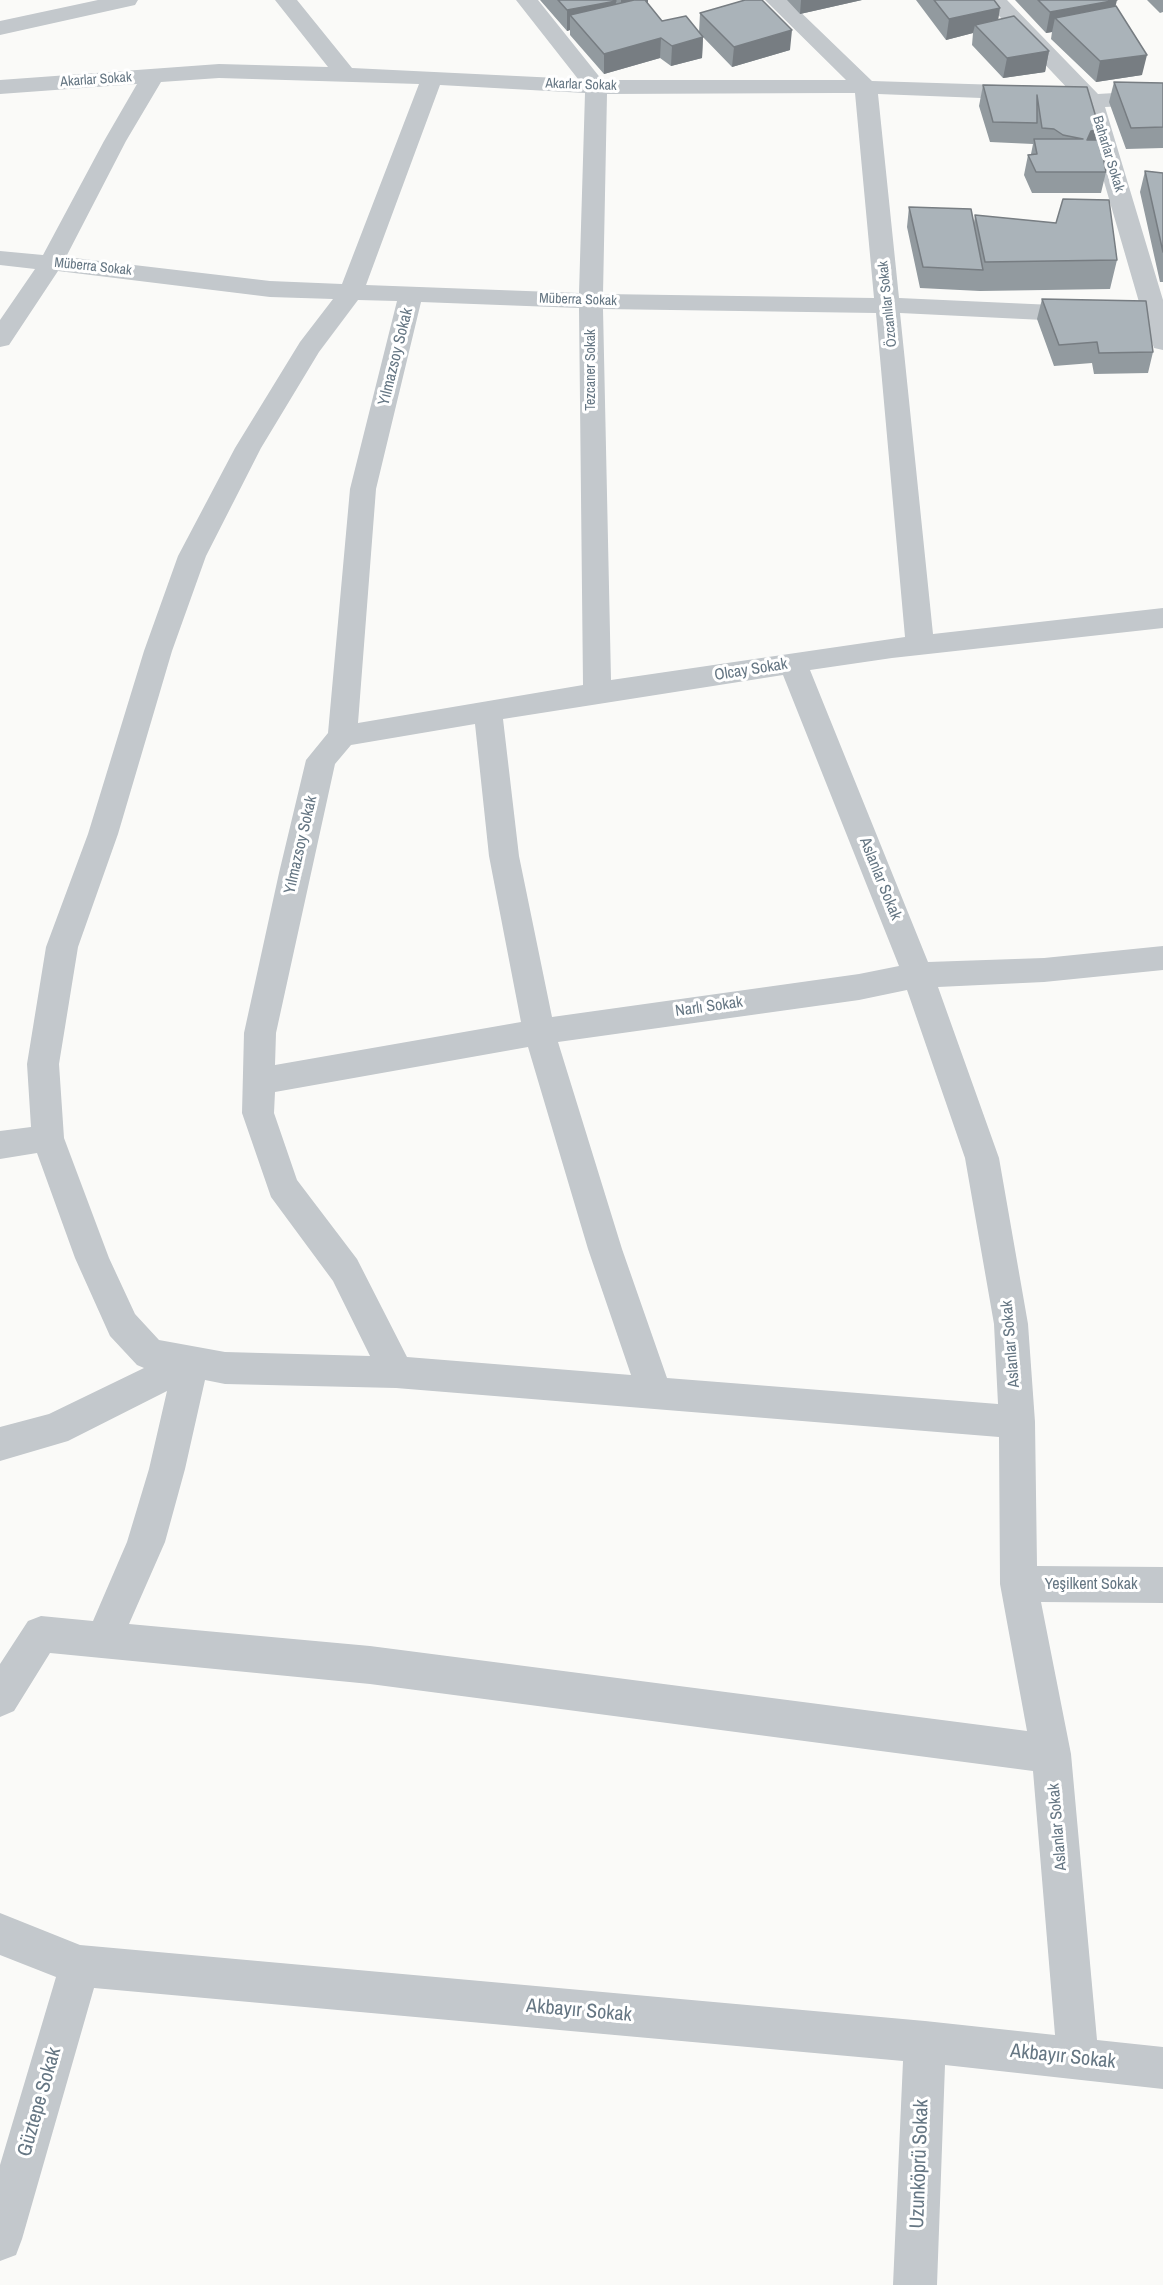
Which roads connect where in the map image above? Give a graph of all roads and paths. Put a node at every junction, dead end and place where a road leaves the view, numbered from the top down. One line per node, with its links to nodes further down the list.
1 (127, 0): 6 (street)
2 (286, 0): 8 (street)
3 (527, 0): 12 (street)
4 (776, 0): 13 (street)
5 (995, 0): 15 (street, Baharlar Sokak)
6 (70, 6): 7 (street)
7 (0, 28)
8 (345, 74): 9 (street, Akarlar Sokak); 10 (street, Akarlar Sokak)
9 (153, 76): 11 (street, Akarlar Sokak); 17 (street)
10 (432, 78): 12 (street, Akarlar Sokak); 18 (street)
11 (0, 87)
12 (596, 87): 13 (street, Akarlar Sokak); 20 (street, Tezcaner Sokak)
13 (866, 87): 15 (street, Akarlar Sokak); 21 (street, Özcanlılar Sokak)
14 (1163, 97): 15 (street, Akarlar Sokak)
15 (1092, 101): 22 (street, Baharlar Sokak)
16 (0, 258): 17 (street, Müberra Sokak)
17 (51, 263): 18 (street, Müberra Sokak); 23 (street)
18 (351, 292): 19 (street, Müberra Sokak); 35 (street)
19 (411, 294): 20 (street, Müberra Sokak); 30 (street, Yılmazsoy Sokak)
20 (591, 301): 21 (street, Müberra Sokak); 28 (street, Tezcaner Sokak)
21 (888, 306): 22 (street, Müberra Sokak); 26 (street, Özcanlılar Sokak)
22 (1157, 318): 24 (street, Baharlar Sokak)
23 (0, 339)
24 (1163, 342)
25 (1163, 618): 26 (street, Olcay Sokak)
26 (920, 645): 27 (street, Olcay Sokak)
27 (793, 663): 28 (street, Olcay Sokak); 32 (street, Aslanlar Sokak)
28 (597, 693): 29 (street, Olcay Sokak)
29 (488, 710): 30 (street, Olcay Sokak); 33 (street)
30 (342, 736): 34 (street, Yılmazsoy Sokak)
31 (1163, 958): 32 (street, Narlı Sokak)
32 (918, 975): 33 (street, Narlı Sokak); 40 (street, Aslanlar Sokak)
33 (539, 1032): 34 (street, Narlı Sokak); 39 (street)
34 (259, 1081): 38 (street, Yılmazsoy Sokak)
35 (48, 1138): 36 (street); 37 (street)
36 (0, 1145)
37 (192, 1362): 38 (street); 41 (street); 44 (street)
38 (396, 1372): 39 (street)
39 (655, 1394): 40 (street)
40 (1017, 1422): 42 (street, Aslanlar Sokak)
41 (0, 1444)
42 (1019, 1584): 43 (street, Yeşilkent Sokak); 46 (street, Aslanlar Sokak)
43 (1163, 1585)
44 (104, 1639): 45 (street); 46 (street)
45 (0, 1698)
46 (1051, 1754): 50 (street, Aslanlar Sokak)
47 (0, 1934): 48 (street, Akbayır Sokak)
48 (80, 1966): 49 (street, Akbayır Sokak); 52 (street, Güztepe Sokak)
49 (925, 2042): 50 (street, Akbayır Sokak); 53 (street, Uzunköprü Sokak)
50 (1078, 2058): 51 (street, Akbayır Sokak)
51 (1163, 2068)
52 (0, 2239)
53 (915, 2285)

